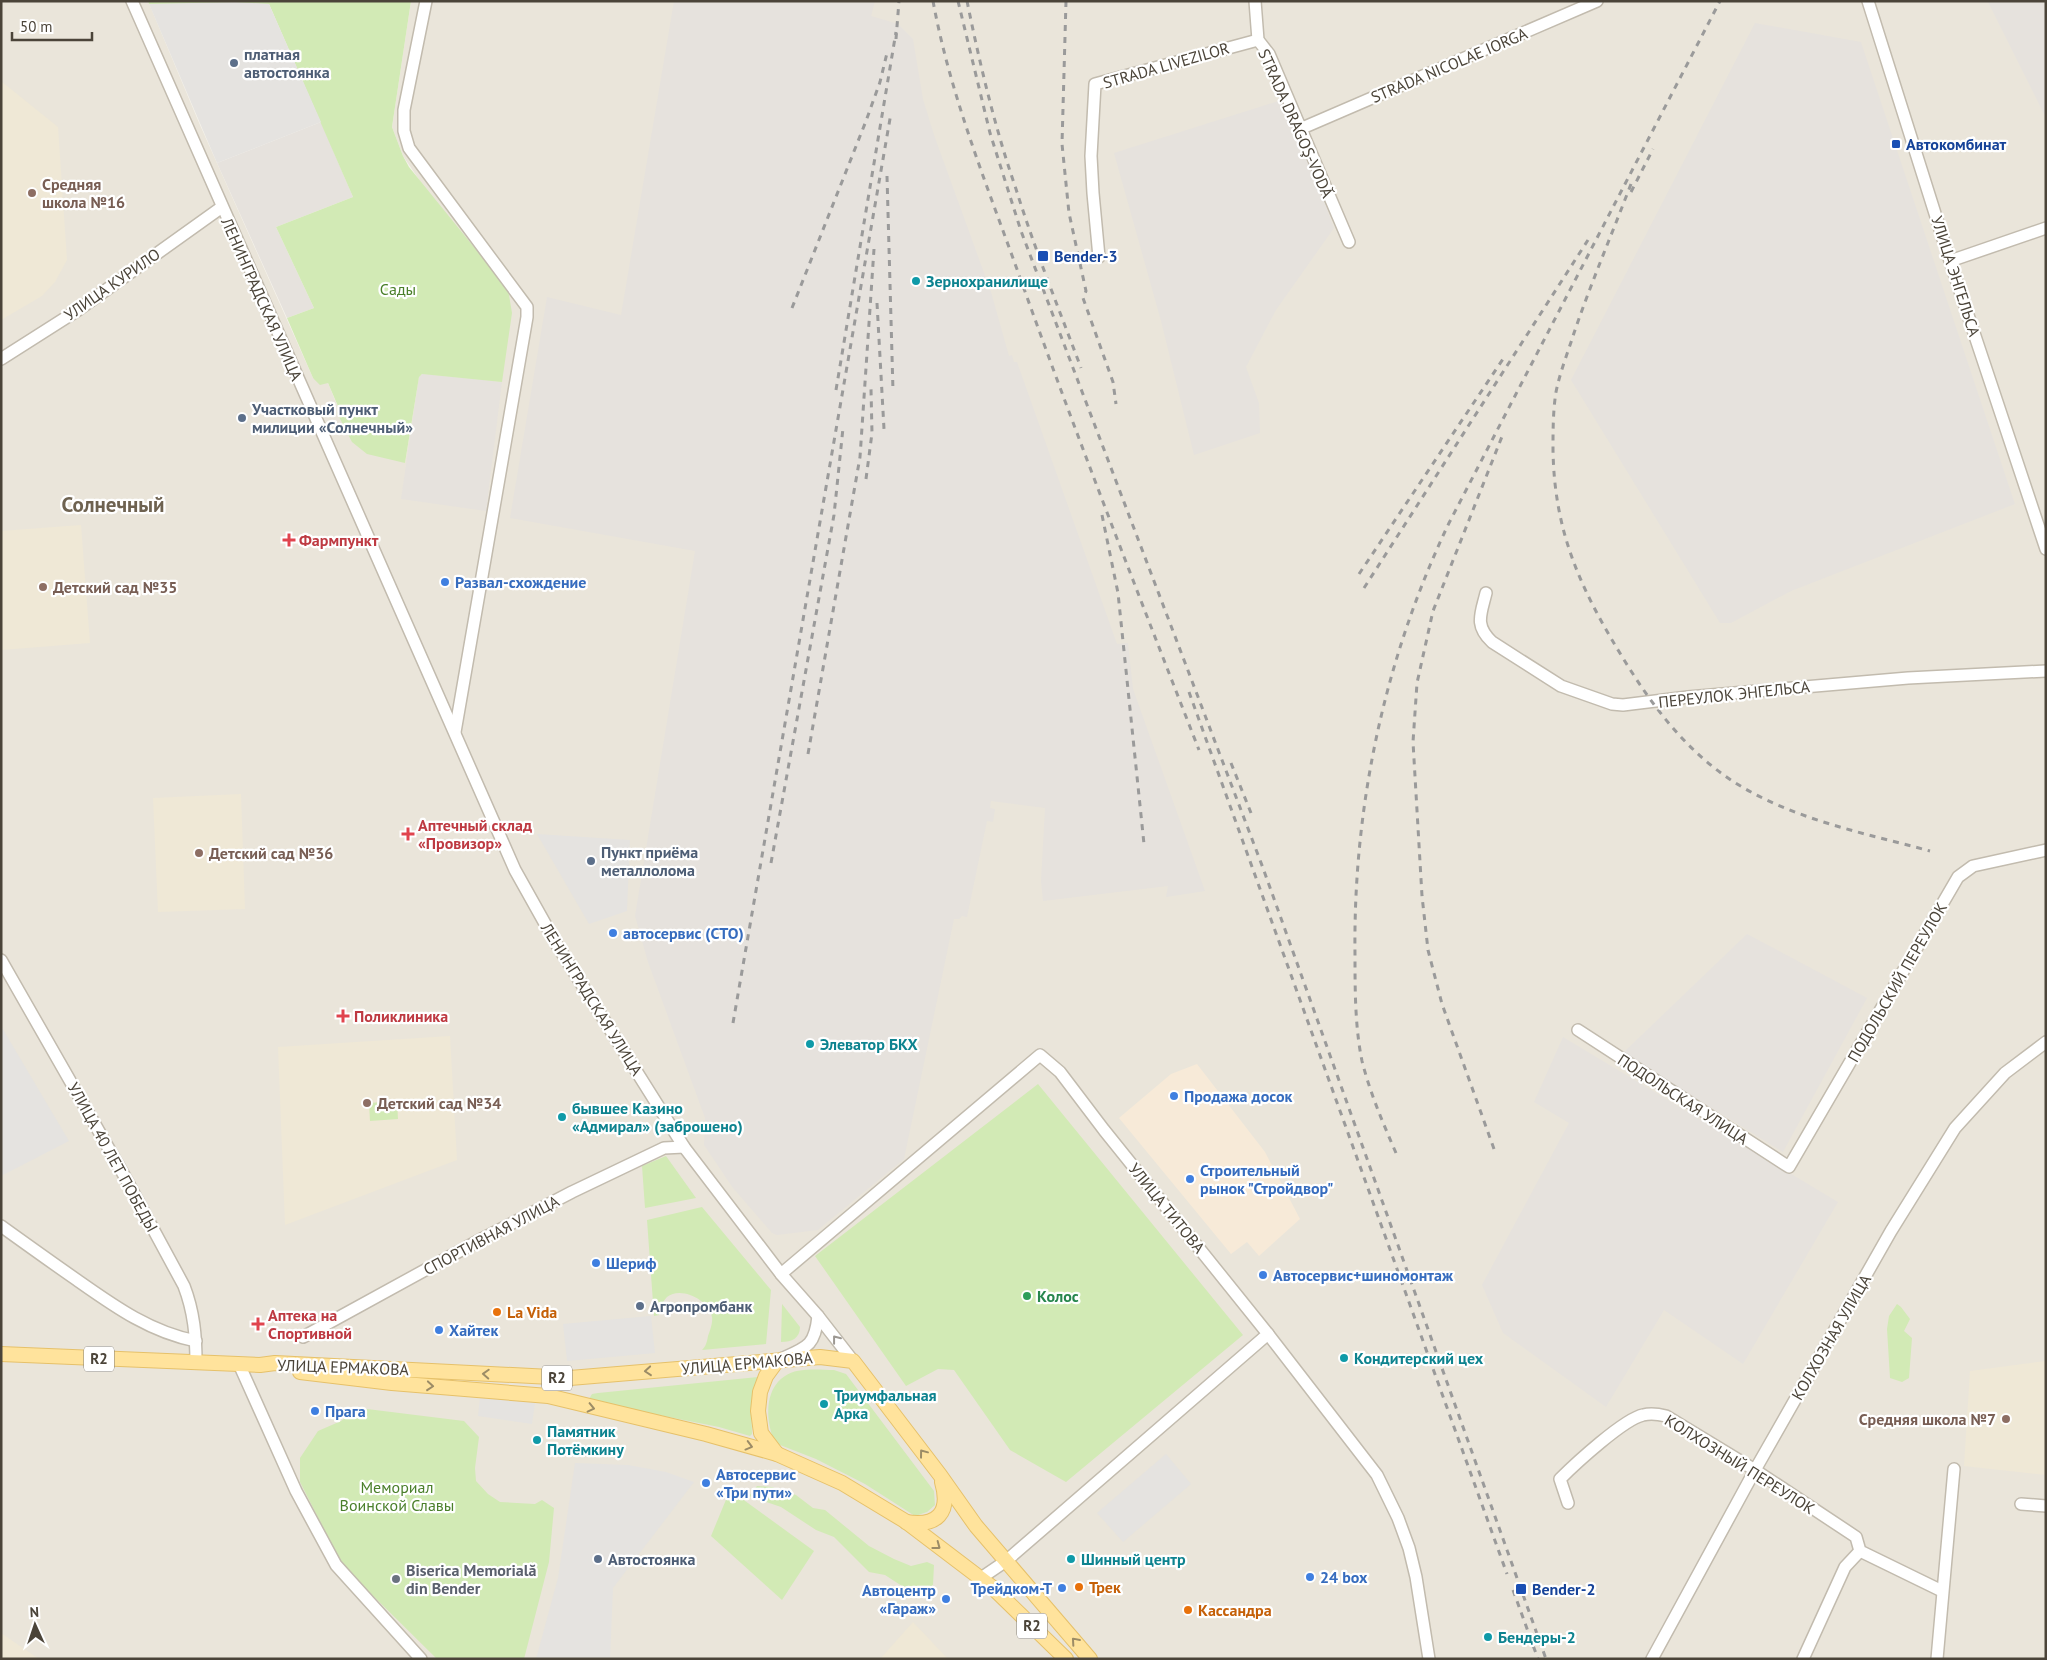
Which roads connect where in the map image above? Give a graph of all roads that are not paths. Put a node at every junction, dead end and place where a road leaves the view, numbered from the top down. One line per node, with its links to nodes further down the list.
1 (132, 1): 8 (street, ЛЕНИНГРАДСКАЯ УЛИЦА)
2 (426, 1): 17 (street)
3 (1255, 1): 6 (street, STRADA DRAGOŞ-VODĂ)
4 (1597, 1): 7 (street, STRADA NICOLAE IORGA)
5 (1868, 1): 12 (street, УЛИЦА ЭНГЕЛЬСА)
6 (1258, 40): 7 (street, STRADA DRAGOŞ-VODĂ); 11 (street, STRADA LIVEZILOR)
7 (1300, 129): 10 (street, STRADA DRAGOŞ-VODĂ)
8 (222, 208): 13 (street, УЛИЦА КУРИЛО); 17 (street, ЛЕНИНГРАДСКАЯ УЛИЦА)
9 (2046, 228): 12 (street)
10 (1349, 242)
11 (1099, 257)
12 (1950, 261): 14 (street, УЛИЦА ЭНГЕЛЬСА)
13 (1, 359)
14 (2046, 549)
15 (1486, 593): 16 (street, ПЕРЕУЛОК ЭНГЕЛЬСА)
16 (2046, 672)
17 (455, 732): 22 (street, ЛЕНИНГРАДСКАЯ УЛИЦА)
18 (2046, 850): 23 (street, ПОДОЛЬСКИЙ ПЕРЕУЛОК)
19 (1, 960): 29 (street, УЛИЦА 40 ЛЕТ ПОБЕДЫ)
20 (1578, 1030): 23 (street, ПОДОЛЬСКАЯ УЛИЦА)
21 (2046, 1042): 38 (street, КОЛХОЗНАЯ УЛИЦА)
22 (684, 1146): 25 (street, ЛЕНИНГРАДСКАЯ УЛИЦА); 28 (street, СПОРТИВНАЯ УЛИЦА)
23 (1788, 1167)
24 (1, 1226): 29 (street)
25 (781, 1274): 26 (street, ЛЕНИНГРАДСКАЯ УЛИЦА); 27 (street, УЛИЦА ТИТОВА)
26 (818, 1316): 31 (street); 32 (street, ЛЕНИНГРАДСКАЯ УЛИЦА, one-way to 26)
27 (1268, 1334): 45 (street); 51 (street)
28 (303, 1337)
29 (196, 1341): 33 (street, УЛИЦА 40 ЛЕТ ПОБЕДЫ)
30 (1, 1354): 33 (main road, УЛИЦА ЕРМАКОВА / R2)
31 (777, 1360): 32 (main road, УЛИЦА ЕРМАКОВА / R2); 35 (main road, УЛИЦА ЕРМАКОВА / R2, one-way to 35); 36 (main road)
32 (853, 1362): 39 (main road, R2, one-way to 32)
33 (196, 1363): 34 (main road, УЛИЦА ЕРМАКОВА / R2)
34 (239, 1364): 35 (main road, УЛИЦА ЕРМАКОВА); 48 (street)
35 (260, 1365): 36 (main road, УЛИЦА ЕРМАКОВА / R2, one-way to 36)
36 (777, 1454): 43 (main road, УЛИЦА ЕРМАКОВА / R2)
37 (1954, 1469): 47 (street)
38 (1755, 1470): 40 (street, КОЛХОЗНЫЙ ПЕРЕУЛОК); 44 (street, КОЛХОЗНЫЙ ПЕРЕУЛОК); 52 (street, КОЛХОЗНАЯ УЛИЦА)
39 (940, 1475): 43 (main road); 45 (main road, R2)
40 (1568, 1503)
41 (2021, 1504): 42 (street)
42 (2046, 1506)
43 (905, 1521): 46 (main road, УЛИЦА ЕРМАКОВА / R2, one-way to 46)
44 (1860, 1551): 47 (street); 53 (street)
45 (1006, 1561): 46 (street); 50 (main road, R2, one-way to 45)
46 (981, 1578): 49 (main road, УЛИЦА ЕРМАКОВА / R2)
47 (1942, 1592): 54 (street)
48 (421, 1659)
49 (1066, 1659)
50 (1090, 1659)
51 (1429, 1659)
52 (1652, 1659)
53 (1803, 1659)
54 (1937, 1659)

